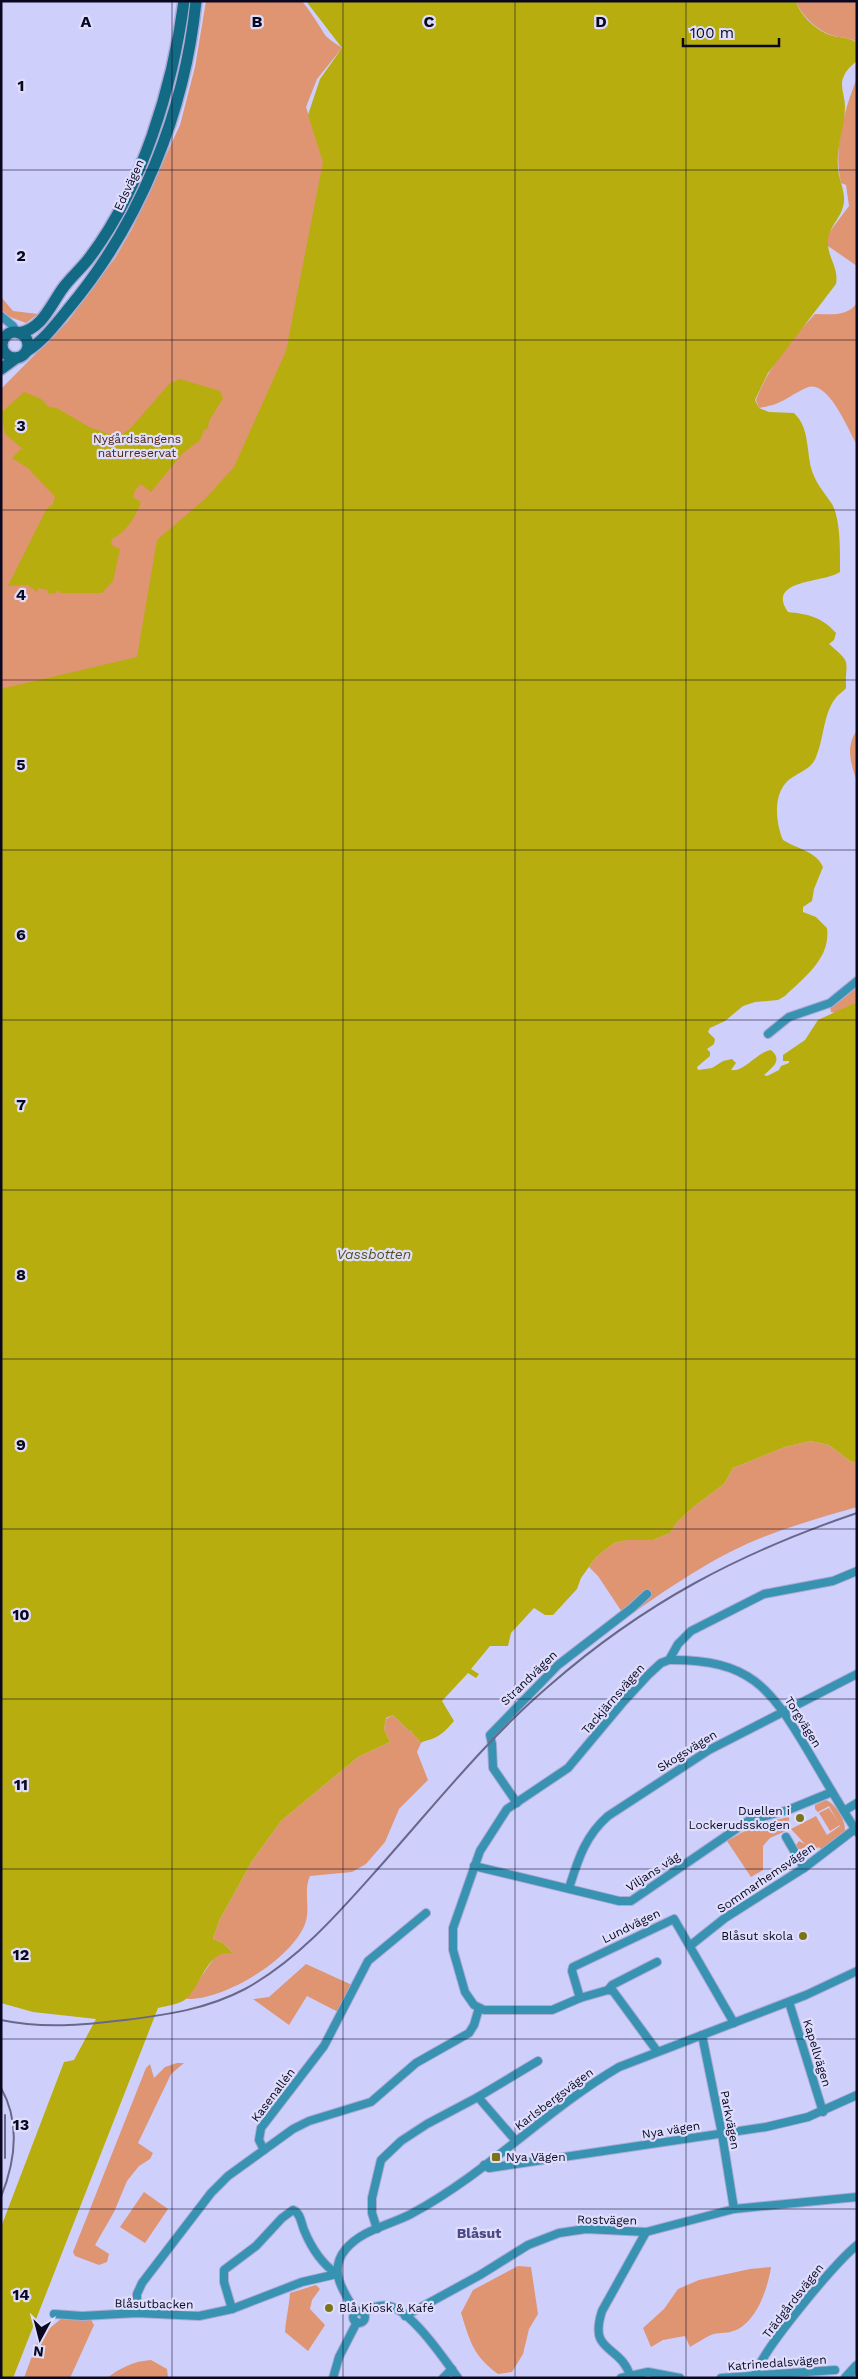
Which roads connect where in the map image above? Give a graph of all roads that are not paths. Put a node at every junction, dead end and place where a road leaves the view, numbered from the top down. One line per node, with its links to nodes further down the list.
1 (184, 1): 4 (main road, Edsvägen)
2 (196, 1): 6 (main road, Edsvägen)
3 (1, 316): 4 (street)
4 (18, 332): 5 (main road, Edsvägen); 6 (main road)
5 (2, 340): 7 (main road, Edsvägen)
6 (26, 351): 7 (main road, Edsvägen)
7 (16, 358): 8 (main road, Edsvägen)
8 (1, 369)
9 (857, 981): 10 (street)
10 (768, 1034)
11 (857, 1571): 13 (street, Tackjärnsvägen)
12 (647, 1594): 17 (street, Strandvägen)
13 (669, 1660): 15 (street, Torgvägen); 17 (street, Tackjärnsvägen)
14 (857, 1674): 15 (street, Skogsvägen)
15 (784, 1710): 16 (street, Torgvägen); 24 (street, Skogsvägen)
16 (832, 1792): 19 (street, Torgvägen); 24 (street, Viljans väg)
17 (517, 1803): 22 (street, Tackjärnsvägen)
18 (857, 1803): 19 (street)
19 (844, 1811): 20 (street, Torgvägen)
20 (856, 1831): 23 (street, Sommarhemsvägen)
21 (786, 1837): 23 (street)
22 (474, 1866): 24 (street, Viljans väg); 32 (street, Tackjärnsvägen)
23 (804, 1868): 26 (street, Sommarhemsvägen)
24 (569, 1888)
25 (426, 1913): 42 (street, Kasenallén)
26 (691, 1945): 30 (street, Lundvägen); 33 (street, Lundvägen)
27 (657, 1962): 29 (street)
28 (857, 1971): 31 (street, Karlsbergsvägen)
29 (608, 1990): 30 (street); 35 (street)
30 (580, 1998): 32 (street)
31 (789, 2002): 33 (street, Karlsbergsvägen); 39 (street, Kapellvägen)
32 (480, 2008): 42 (street)
33 (734, 2023): 34 (street, Karlsbergsvägen)
34 (702, 2035): 35 (street, Karlsbergsvägen); 40 (street, Parkvägen)
35 (657, 2051): 41 (street, Karlsbergsvägen)
36 (538, 2061): 38 (street)
37 (857, 2095): 39 (street, Nya vägen)
38 (478, 2097): 41 (street); 46 (street)
39 (823, 2112): 40 (street, Nya vägen)
40 (722, 2134): 43 (street, Nya vägen); 45 (street, Parkvägen)
41 (516, 2141): 43 (street, Karlsbergsvägen)
42 (264, 2150): 52 (street)
43 (484, 2166): 46 (street, Karlsbergsvägen)
44 (857, 2197): 45 (street, Rostvägen)
45 (734, 2209): 47 (street, Rostvägen)
46 (377, 2229): 49 (street, Karlsbergsvägen)
47 (646, 2232): 54 (street, Rostvägen); 59 (street)
48 (857, 2245): 58 (street, Trädgårdsvägen)
49 (337, 2274): 50 (street, Blåsutbacken); 50 (street); 51 (street)
50 (232, 2309): 52 (street, Blåsutbacken)
51 (360, 2312): 54 (street); 60 (street)
52 (137, 2313): 53 (street, Blåsutbacken)
53 (54, 2314)
54 (405, 2316): 56 (street)
55 (857, 2366): 66 (street)
56 (452, 2369): 61 (street); 62 (street)
57 (835, 2370): 58 (street, Katrinedalsvägen)
58 (755, 2375): 65 (street, Katrinedalsvägen)
59 (630, 2376): 63 (street); 64 (street)
60 (333, 2378)
61 (443, 2378)
62 (458, 2378)
63 (621, 2378)
64 (680, 2378)
65 (721, 2378)
66 (846, 2378)

